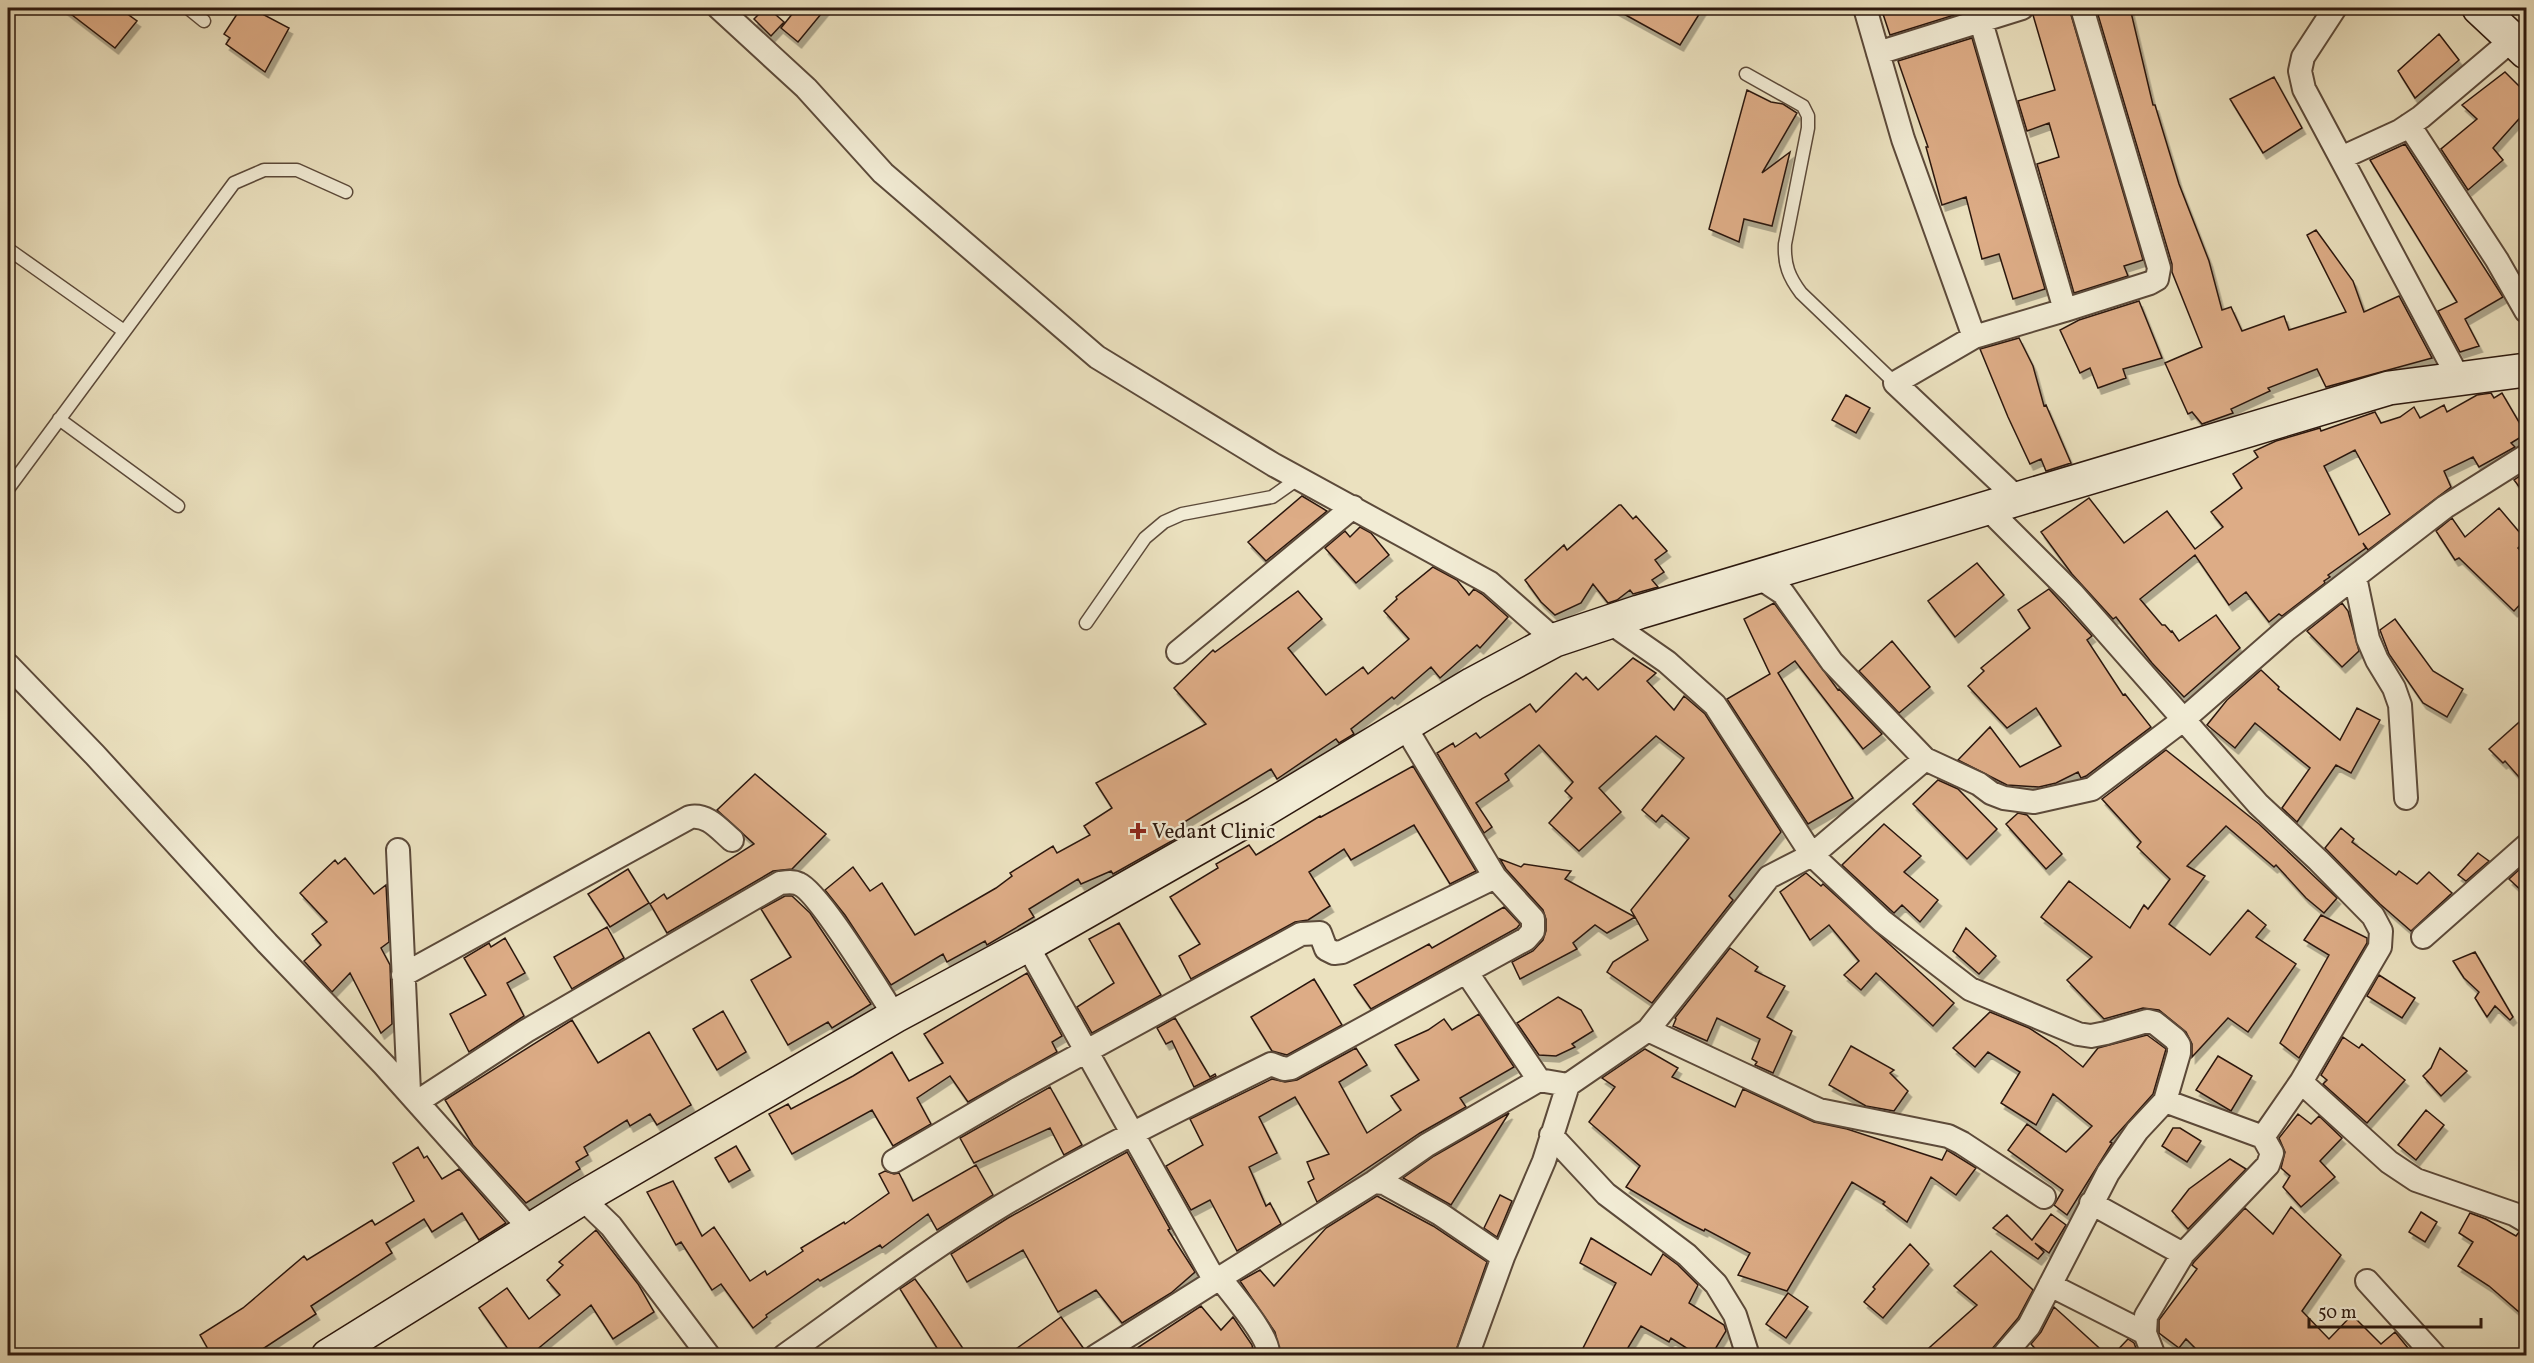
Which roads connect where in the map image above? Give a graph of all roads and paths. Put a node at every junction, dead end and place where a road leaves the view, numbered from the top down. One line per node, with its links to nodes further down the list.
1 (188, 8): 9 (lane)
2 (719, 8): 26 (street)
3 (1865, 8): 11 (street)
4 (2022, 8): 8 (street)
5 (2082, 8): 17 (street)
6 (2335, 8): 14 (street)
7 (2479, 8): 10 (main road)
8 (1979, 14): 11 (street); 17 (street)
9 (204, 21)
10 (2520, 46): 13 (street)
11 (1878, 53): 20 (street)
12 (1746, 74): 23 (lane)
13 (2409, 125): 14 (street); 18 (street)
14 (2341, 158): 22 (street)
15 (346, 192): 19 (lane)
16 (8, 249): 19 (lane)
17 (2065, 310): 20 (street)
18 (2526, 311)
19 (124, 331): 24 (lane)
20 (1974, 337): 23 (street)
21 (2526, 370): 22 (main road)
22 (2458, 379): 28 (main road)
23 (1895, 383): 28 (street)
24 (59, 419): 27 (lane); 29 (lane)
25 (2526, 456): 33 (street)
26 (1299, 478): 30 (street); 35 (lane)
27 (8, 489)
28 (2017, 498): 31 (main road)
29 (178, 506)
30 (1353, 507): 36 (street); 37 (street)
31 (1986, 507): 32 (main road); 39 (street)
32 (1757, 576): 34 (main road); 41 (street)
33 (2355, 577): 39 (street); 42 (street)
34 (1608, 621): 36 (main road); 46 (street)
35 (1086, 624)
36 (1555, 640): 40 (main road)
37 (1178, 652)
38 (8, 664): 58 (street)
39 (2182, 720): 41 (street); 56 (street)
40 (1404, 725): 47 (street); 49 (main road)
41 (1925, 759): 46 (street)
42 (2406, 798)
43 (732, 840): 51 (street)
44 (2526, 846): 48 (street)
45 (398, 850): 51 (street)
46 (1812, 855): 53 (street); 59 (street)
47 (1495, 878): 50 (street); 54 (street)
48 (2423, 937)
49 (1028, 945): 52 (main road); 54 (street)
50 (1467, 973): 55 (street); 60 (street)
51 (403, 975): 58 (street)
52 (895, 1016): 58 (street); 66 (main road)
53 (1648, 1030): 57 (street); 65 (street)
54 (1088, 1051): 60 (street); 63 (street)
55 (1539, 1080): 57 (street); 64 (street)
56 (2301, 1082): 62 (street); 68 (street)
57 (1568, 1085): 61 (street)
58 (413, 1097): 69 (street)
59 (2165, 1101): 62 (street); 67 (street)
60 (1133, 1132): 72 (street); 78 (street)
61 (1551, 1135): 71 (street); 82 (street)
62 (2263, 1137): 70 (street)
63 (894, 1161)
64 (1374, 1182): 71 (street); 72 (street)
65 (2044, 1197)
66 (582, 1198): 69 (main road); 77 (street)
67 (2091, 1203): 70 (street); 74 (street)
68 (2526, 1221)
69 (532, 1231): 76 (main road)
70 (2183, 1254): 75 (street)
71 (1503, 1257): 81 (street)
72 (1218, 1279): 79 (street); 80 (street)
73 (2367, 1281): 85 (street)
74 (2050, 1286): 75 (street); 83 (street)
75 (2145, 1333): 84 (street)
76 (328, 1356)
77 (709, 1356)
78 (784, 1356)
79 (1096, 1356)
80 (1268, 1356)
81 (1467, 1356)
82 (1748, 1356)
83 (2003, 1356)
84 (2154, 1356)
85 (2435, 1356)

